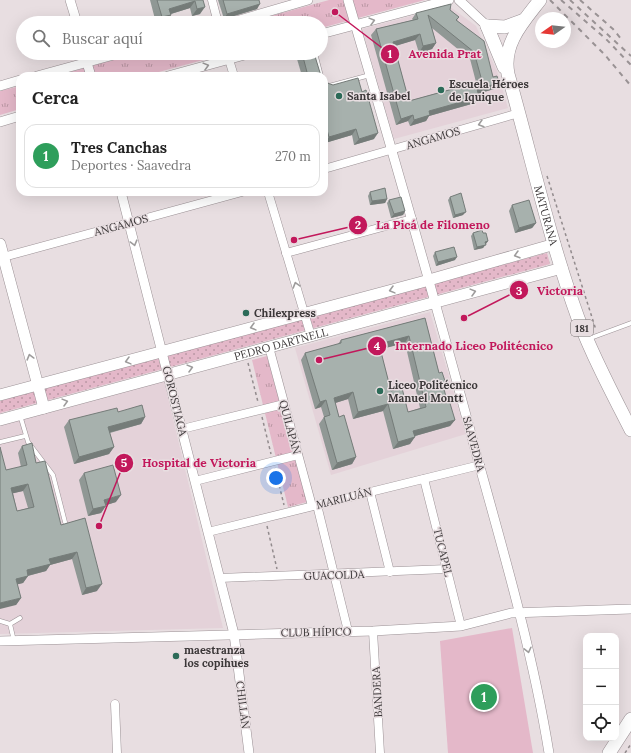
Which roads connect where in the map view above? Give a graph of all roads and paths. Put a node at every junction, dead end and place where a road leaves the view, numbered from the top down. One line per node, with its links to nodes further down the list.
1 (70, 0): 8 (street)
2 (212, 0): 9 (street)
3 (308, 0): 10 (street)
4 (348, 0): 12 (street, SAAVEDRA)
5 (449, 0): 12 (street, one-way to 5)
6 (459, 0): 13 (street)
7 (540, 0): 11 (highway, MATURANA / 181)
8 (74, 16)
9 (216, 16)
10 (252, 16)
11 (525, 19): 13 (highway); 15 (highway, MATURANA / 181)
12 (356, 25): 14 (street); 28 (street, SAAVEDRA)
13 (487, 26): 15 (highway); 27 (highway)
14 (328, 32)
15 (514, 36): 27 (highway, MATURANA / 181)
16 (86, 60): 21 (street)
17 (97, 60): 21 (street)
18 (216, 60): 24 (street, one-way to 18)
19 (229, 60): 25 (street)
20 (317, 60): 26 (lane)
21 (87, 63): 22 (street); 23 (street)
22 (52, 72)
23 (90, 72)
24 (180, 72)
25 (233, 72)
26 (320, 72)
27 (508, 74): 32 (highway, MATURANA / 181)
28 (370, 75): 30 (lane); 35 (street, SAAVEDRA)
29 (16, 81): 31 (street)
30 (328, 85)
31 (0, 86)
32 (519, 114): 35 (street, ANGAMOS, one-way to 35); 44 (highway, MATURANA / 181)
33 (16, 117): 34 (street)
34 (0, 122)
35 (392, 150): 36 (street, ANGAMOS); 41 (street, SAAVEDRA)
36 (328, 168)
37 (546, 173): 53 (path)
38 (122, 196): 42 (street, GOROSTIAGA)
39 (227, 196): 42 (street, ANGAMOS)
40 (269, 196): 45 (street)
41 (412, 219): 45 (street); 48 (street, SAAVEDRA)
42 (129, 223): 46 (street, ANGAMOS); 55 (street, GOROSTIAGA, one-way to 55)
43 (0, 244): 46 (main road)
44 (555, 244): 47 (highway, MATURANA / 181); 48 (main road, one-way to 48)
45 (286, 253): 50 (street, one-way to 45)
46 (2, 258): 58 (main road, one-way to 46)
47 (562, 268): 49 (main road, PEDRO DARTNELL, one-way to 47); 53 (highway, MATURANA / 181)
48 (430, 280): 49 (street, SAAVEDRA); 50 (main road, one-way to 50)
49 (436, 302): 52 (main road, PEDRO DARTNELL); 71 (street, SAAVEDRA)
50 (304, 313): 52 (street); 55 (main road, one-way to 55)
51 (631, 323): 53 (lane)
52 (311, 336): 54 (main road, PEDRO DARTNELL)
53 (592, 337): 66 (highway, MATURANA / 181)
54 (269, 347): 56 (main road, PEDRO DARTNELL); 60 (street, QUILAPÁN)
55 (162, 351): 57 (street, GOROSTIAGA); 58 (main road, one-way to 58)
56 (246, 354): 57 (main road, PEDRO DARTNELL, one-way to 56); 62 (path)
57 (168, 374): 61 (main road, PEDRO DARTNELL, one-way to 57); 65 (street, GOROSTIAGA)
58 (37, 385): 59 (main road); 61 (main road)
59 (0, 395)
60 (284, 404): 62 (street); 69 (street, QUILAPÁN)
61 (44, 408): 63 (main road, PEDRO DARTNELL)
62 (260, 410): 65 (street); 70 (path)
63 (20, 414): 64 (main road, PEDRO DARTNELL); 67 (lane)
64 (0, 420)
65 (182, 428): 73 (street, GOROSTIAGA)
66 (631, 430)
67 (26, 436): 68 (lane); 78 (lane)
68 (0, 442)
69 (298, 455): 70 (street); 75 (street, QUILAPÁN)
70 (273, 461): 73 (street); 76 (path)
71 (480, 465): 72 (street, MARILUÁN); 86 (street, SAAVEDRA)
72 (424, 479): 74 (street, MARILUÁN); 80 (street, TUCAPEL)
73 (195, 481): 79 (street, GOROSTIAGA)
74 (370, 492): 75 (street, MARILUÁN); 81 (street)
75 (315, 506): 76 (street, MARILUÁN); 82 (street, QUILAPÁN)
76 (286, 512): 77 (street, MARILUÁN)
77 (265, 518): 79 (street, MARILUÁN); 83 (path)
78 (65, 522)
79 (208, 532): 84 (street, GOROSTIAGA)
80 (447, 569): 81 (street, GUACOLDA); 90 (street, TUCAPEL)
81 (390, 572): 82 (street, GUACOLDA)
82 (335, 575): 83 (street, GUACOLDA); 91 (street, QUILAPÁN)
83 (279, 577): 84 (street, GUACOLDA)
84 (220, 578): 93 (street, GOROSTIAGA)
85 (631, 609): 86 (street, CLUB HÍPICO)
86 (520, 612): 90 (street, CLUB HÍPICO); 102 (street, SAAVEDRA, one-way to 102)
87 (20, 618): 89 (lane)
88 (0, 622): 89 (lane)
89 (10, 624): 95 (lane)
90 (461, 626): 92 (street, CLUB HÍPICO)
91 (348, 631): 92 (street, CLUB HÍPICO); 93 (street, CLUB HÍPICO)
92 (373, 631): 101 (street, BANDERA)
93 (234, 634): 95 (street, CLUB HÍPICO); 100 (street, CHILLÁN)
94 (0, 641): 95 (street, CLUB HÍPICO)
95 (14, 641)
96 (115, 704): 99 (street)
97 (631, 719): 103 (highway)
98 (631, 744): 104 (path)
99 (117, 753)
100 (249, 753)
101 (380, 753)
102 (549, 753)
103 (609, 753)
104 (625, 753)

